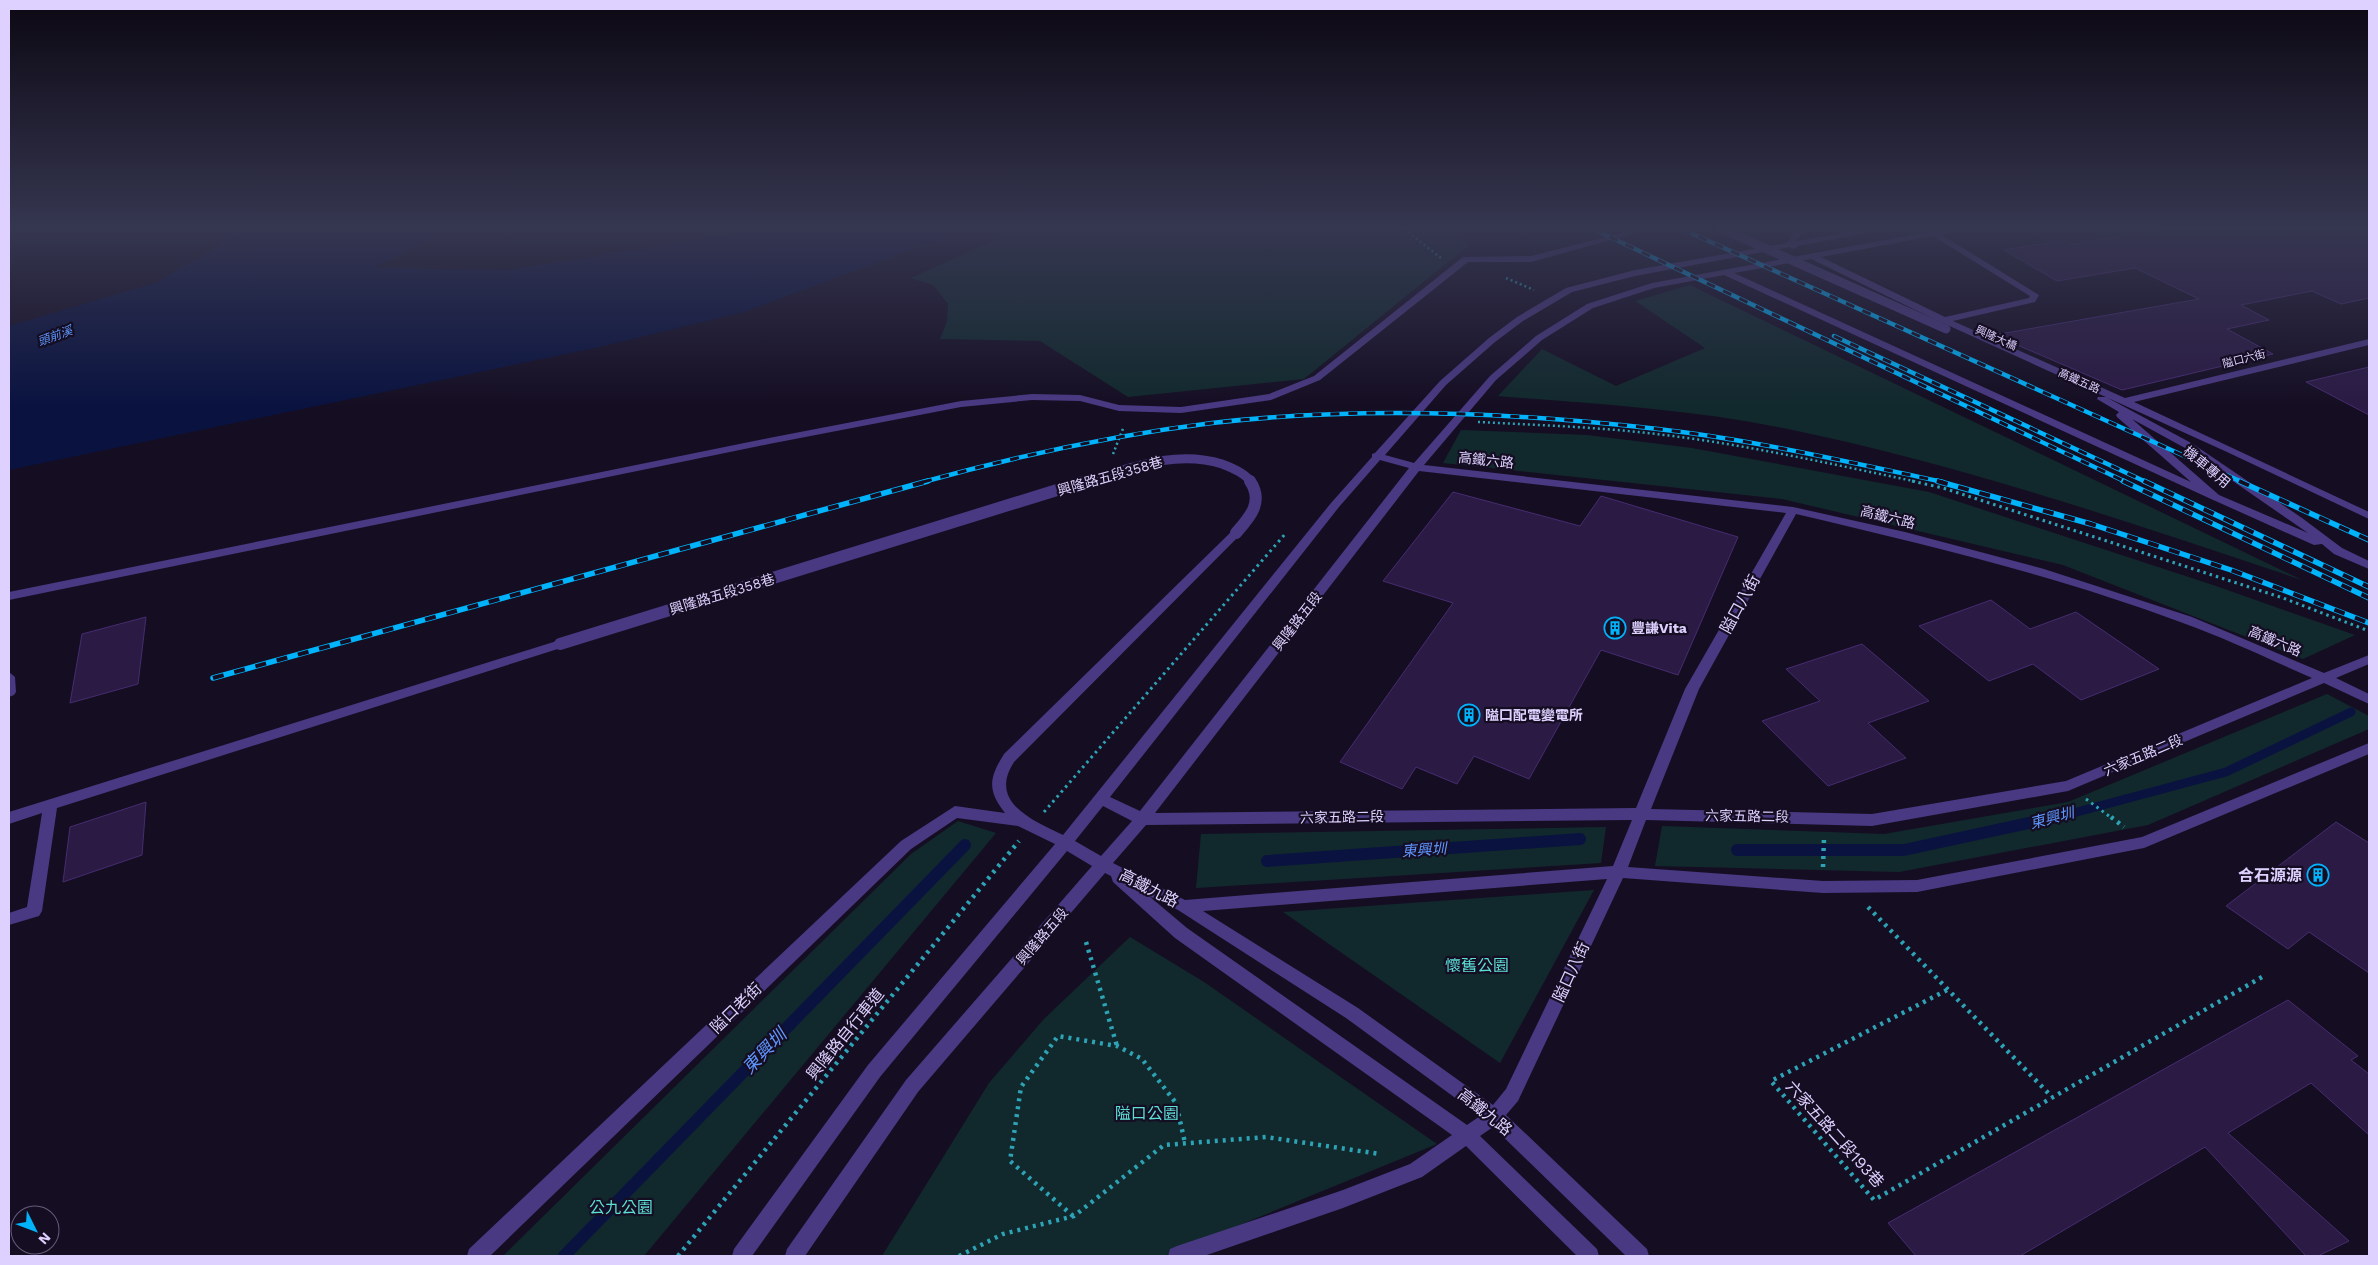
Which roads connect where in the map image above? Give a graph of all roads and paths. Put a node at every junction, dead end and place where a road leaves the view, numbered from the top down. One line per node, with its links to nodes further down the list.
1 (1429, 288): 14 (street)
2 (1529, 288): 9 (path)
3 (1577, 288): 16 (street)
4 (1646, 288): 18 (street, 興隆路五段)
5 (1759, 288): 19 (street)
6 (1859, 288): 10 (street, 興隆大橋, bridge)
7 (1874, 288): 10 (street, 高鐵五路)
8 (2025, 288): 10 (street)
9 (1542, 294)
10 (1944, 325): 12 (street, 興隆大橋); 13 (street, 高鐵五路)
11 (2369, 342): 13 (street, 隘口六街)
12 (2097, 396): 19 (street, 機車專用); 22 (street, 高鐵五路)
13 (2125, 401): 21 (street, 高鐵五路)
14 (1142, 409): 17 (path); 24 (street)
15 (1473, 422): 25 (path)
16 (1376, 456): 18 (street, 高鐵六路); 33 (street)
17 (1117, 461)
18 (1416, 467): 20 (street, 高鐵六路); 38 (street, 興隆路五段)
19 (2215, 496): 22 (street, 機車專用)
20 (1793, 510): 28 (street, 高鐵六路); 35 (street, 隘口八街)
21 (2369, 516)
22 (2338, 551): 23 (street, 高鐵五路)
23 (2369, 565)
24 (9, 596)
25 (2369, 631)
26 (2369, 660): 28 (street, 六家五路二段)
27 (9, 677): 29 (street)
28 (2326, 678): 30 (street, 高鐵六路); 32 (street, 六家五路二段)
29 (9, 692)
30 (2369, 699)
31 (2369, 748): 41 (street)
32 (2068, 786): 37 (street, 六家五路二段); 41 (path)
33 (1101, 799): 38 (street, 六家五路二段); 40 (street)
34 (50, 805): 36 (street, 興隆路五段358巷); 39 (street, 興隆路五段358巷, bridge); 47 (street)
35 (1644, 814): 37 (street, 六家五路二段); 38 (street, 六家五路二段); 43 (street, 隘口八街)
36 (9, 818)
37 (1825, 818): 44 (path)
38 (1142, 819): 42 (street, 興隆路五段)
39 (1025, 824): 40 (street, 隘口老街); 58 (street, 隘口老街); 59 (path, 興隆路自行車道)
40 (1064, 842): 42 (street, 隘口老街); 60 (street)
41 (2144, 842): 45 (street)
42 (1103, 865): 46 (street, 高鐵九路); 54 (street, 高鐵九路); 61 (street, 興隆路五段)
43 (1618, 872): 44 (street); 46 (street); 53 (street, 隘口八街)
44 (1822, 887): 45 (street)
45 (1848, 887): 50 (path)
46 (1183, 906): 53 (street, 高鐵九路)
47 (9, 919)
48 (1086, 942): 51 (path)
49 (2262, 977): 52 (path, 六家五路二段193巷)
50 (1948, 990): 52 (path); 52 (path, 六家五路二段193巷)
51 (1117, 1046): 55 (path); 57 (path)
52 (2052, 1097)
53 (1494, 1116): 54 (street, 隘口八街); 65 (street, 高鐵九路)
54 (1468, 1136): 63 (street, 隘口八街); 64 (street, 高鐵九路)
55 (1185, 1143): 56 (path); 57 (path)
56 (1380, 1154)
57 (1074, 1216): 62 (path)
58 (476, 1256)
59 (678, 1256)
60 (741, 1256)
61 (794, 1256)
62 (959, 1256)
63 (1177, 1256)
64 (1590, 1256)
65 (1640, 1256)

